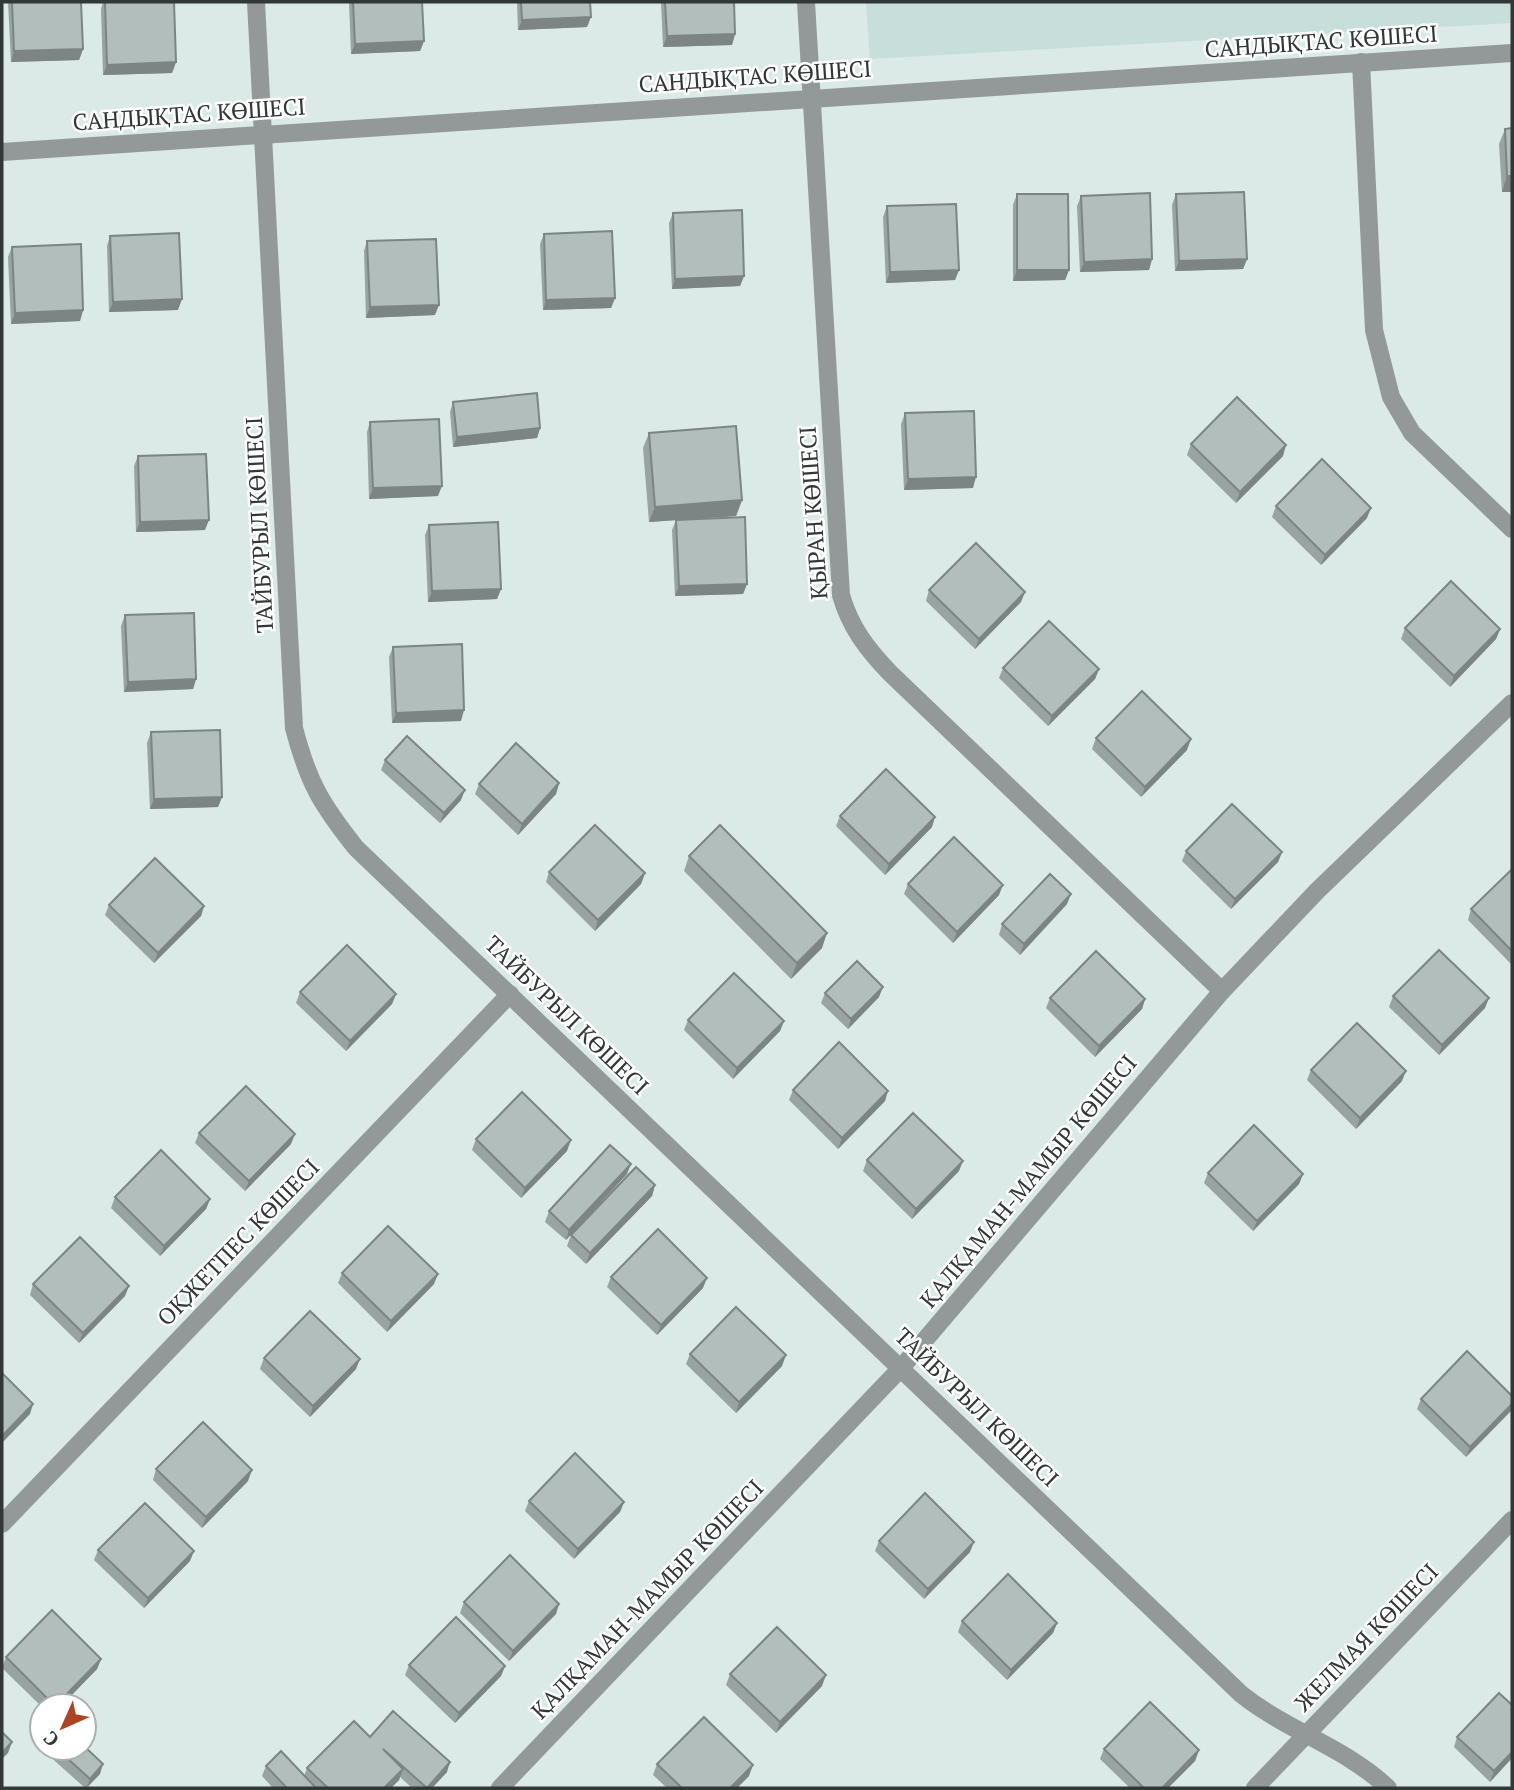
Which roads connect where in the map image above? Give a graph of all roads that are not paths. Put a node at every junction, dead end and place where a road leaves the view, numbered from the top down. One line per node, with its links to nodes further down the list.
1 (256, 2): 6 (street, ТАЙБУРЫЛ КӨШЕСІ)
2 (806, 2): 5 (street, ҚЫРАН КӨШЕСІ)
3 (1512, 53): 4 (street, САНДЫҚТАС КӨШЕСІ)
4 (1362, 62): 5 (street, САНДЫҚТАС КӨШЕСІ); 8 (street)
5 (812, 97): 6 (street, САНДЫҚТАС КӨШЕСІ); 10 (street, ҚЫРАН КӨШЕСІ)
6 (264, 134): 7 (street, САНДЫҚТАС КӨШЕСІ); 11 (street, ТАЙБУРЫЛ КӨШЕСІ)
7 (2, 152)
8 (1512, 529)
9 (1512, 703): 10 (street, ҚАЛҚАМАН-МАМЫР КӨШЕСІ)
10 (1222, 991): 12 (street, ҚАЛҚАМАН-МАМЫР КӨШЕСІ)
11 (510, 994): 12 (street, ТАЙБУРЫЛ КӨШЕСІ); 14 (street, ОҚЖЕТПЕС КӨШЕСІ)
12 (901, 1368): 15 (street, ТАЙБУРЫЛ КӨШЕСІ); 16 (street, ҚАЛҚАМАН-МАМЫР КӨШЕСІ)
13 (1512, 1520): 15 (street, ЖЕЛМАЯ КӨШЕСІ)
14 (2, 1524)
15 (1308, 1733): 17 (street, ЖЕЛМАЯ КӨШЕСІ); 18 (street, ТАЙБУРЫЛ КӨШЕСІ)
16 (500, 1788)
17 (1255, 1788)
18 (1388, 1788)

